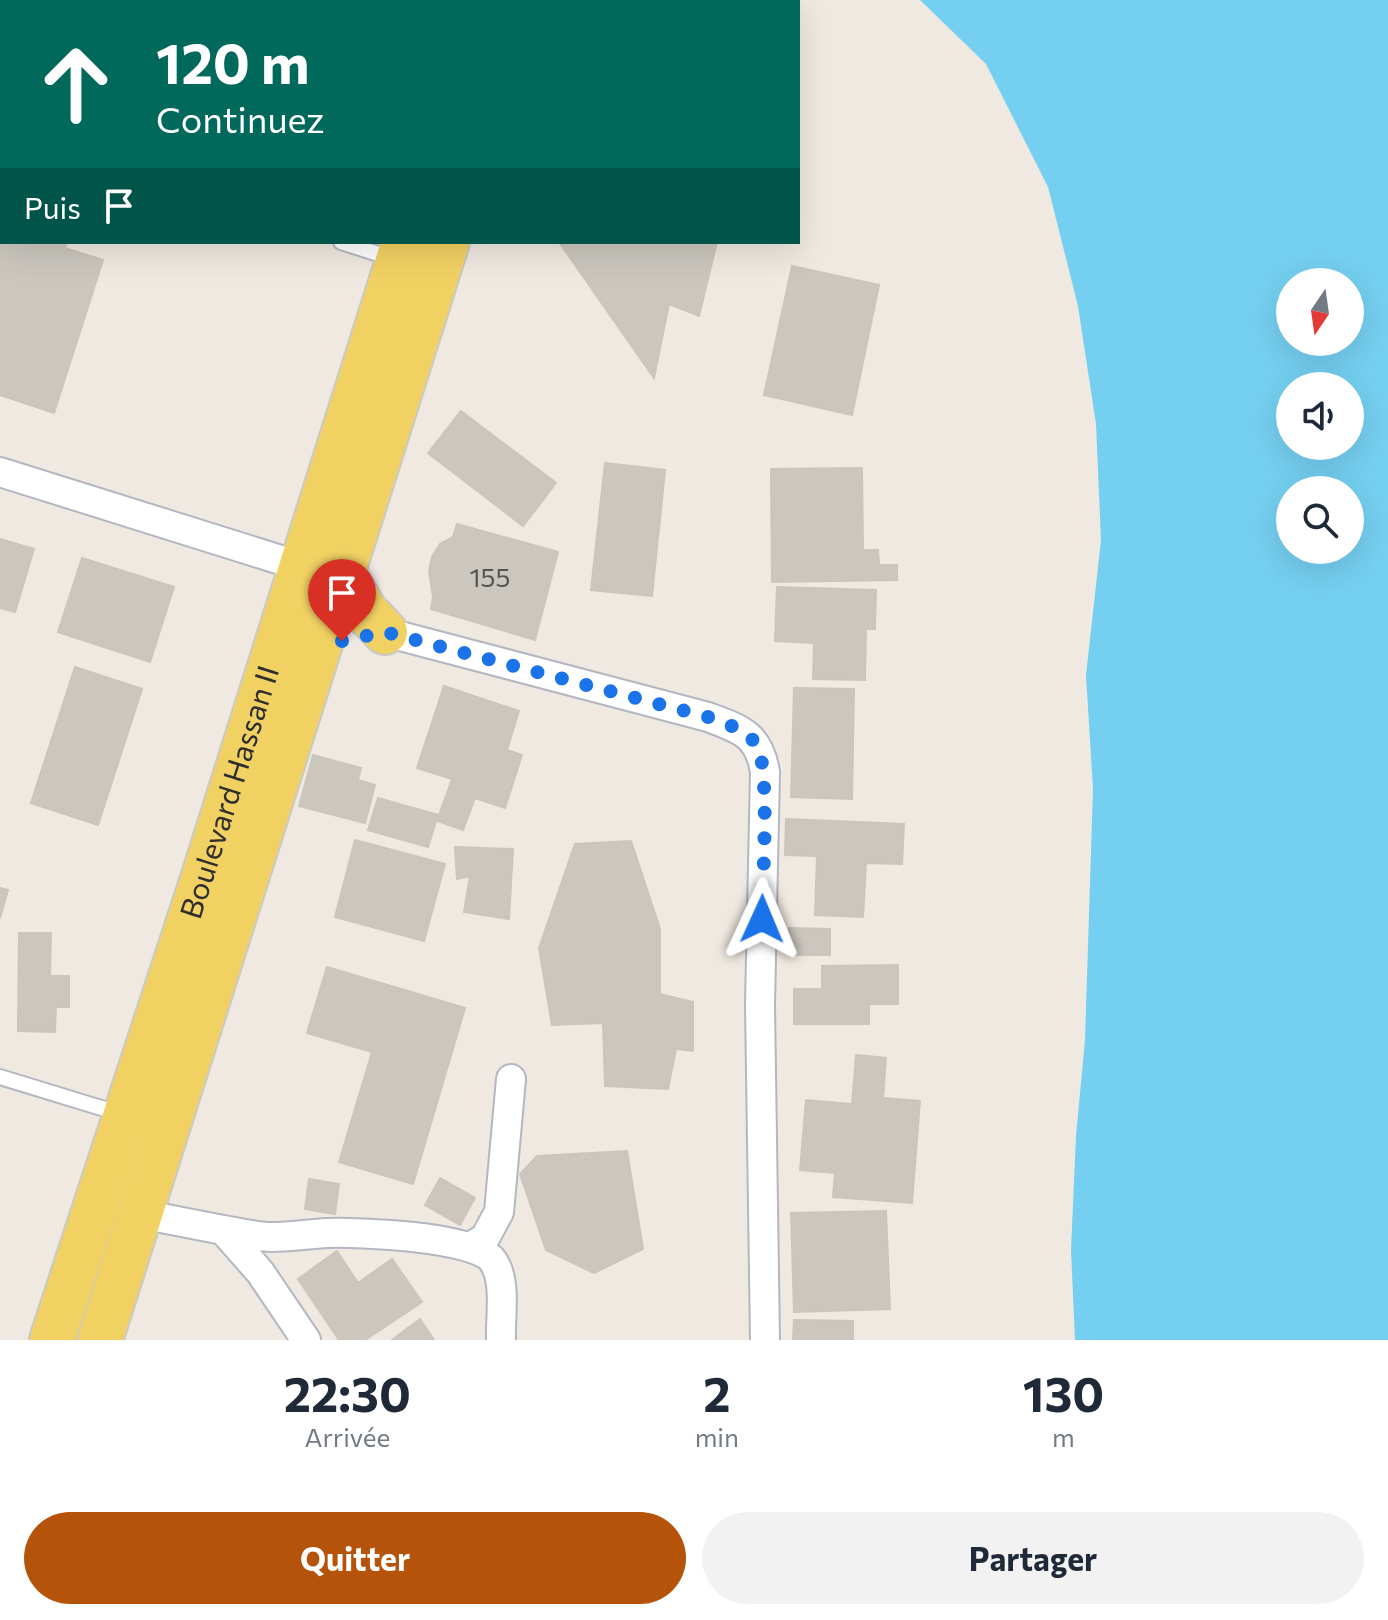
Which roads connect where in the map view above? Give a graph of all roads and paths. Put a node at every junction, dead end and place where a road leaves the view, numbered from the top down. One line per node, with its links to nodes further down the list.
1 (354, 244): 3 (lane)
2 (446, 244): 5 (main road, Boulevard Hassan II)
3 (401, 251): 5 (main road, Boulevard Hassan II)
4 (0, 472): 5 (street)
5 (323, 570): 6 (main road); 7 (main road, Boulevard Hassan II); 10 (main road, Boulevard Hassan II)
6 (385, 632): 7 (main road); 18 (street)
7 (319, 652): 11 (main road, Boulevard Hassan II)
8 (0, 1077): 10 (lane)
9 (511, 1079): 13 (street)
10 (125, 1115): 14 (main road, Boulevard Hassan II)
11 (141, 1214): 12 (street); 15 (main road, Boulevard Hassan II)
12 (223, 1230): 13 (street); 16 (street)
13 (470, 1247): 17 (street)
14 (52, 1340)
15 (100, 1340)
16 (306, 1340)
17 (501, 1340)
18 (765, 1340)

